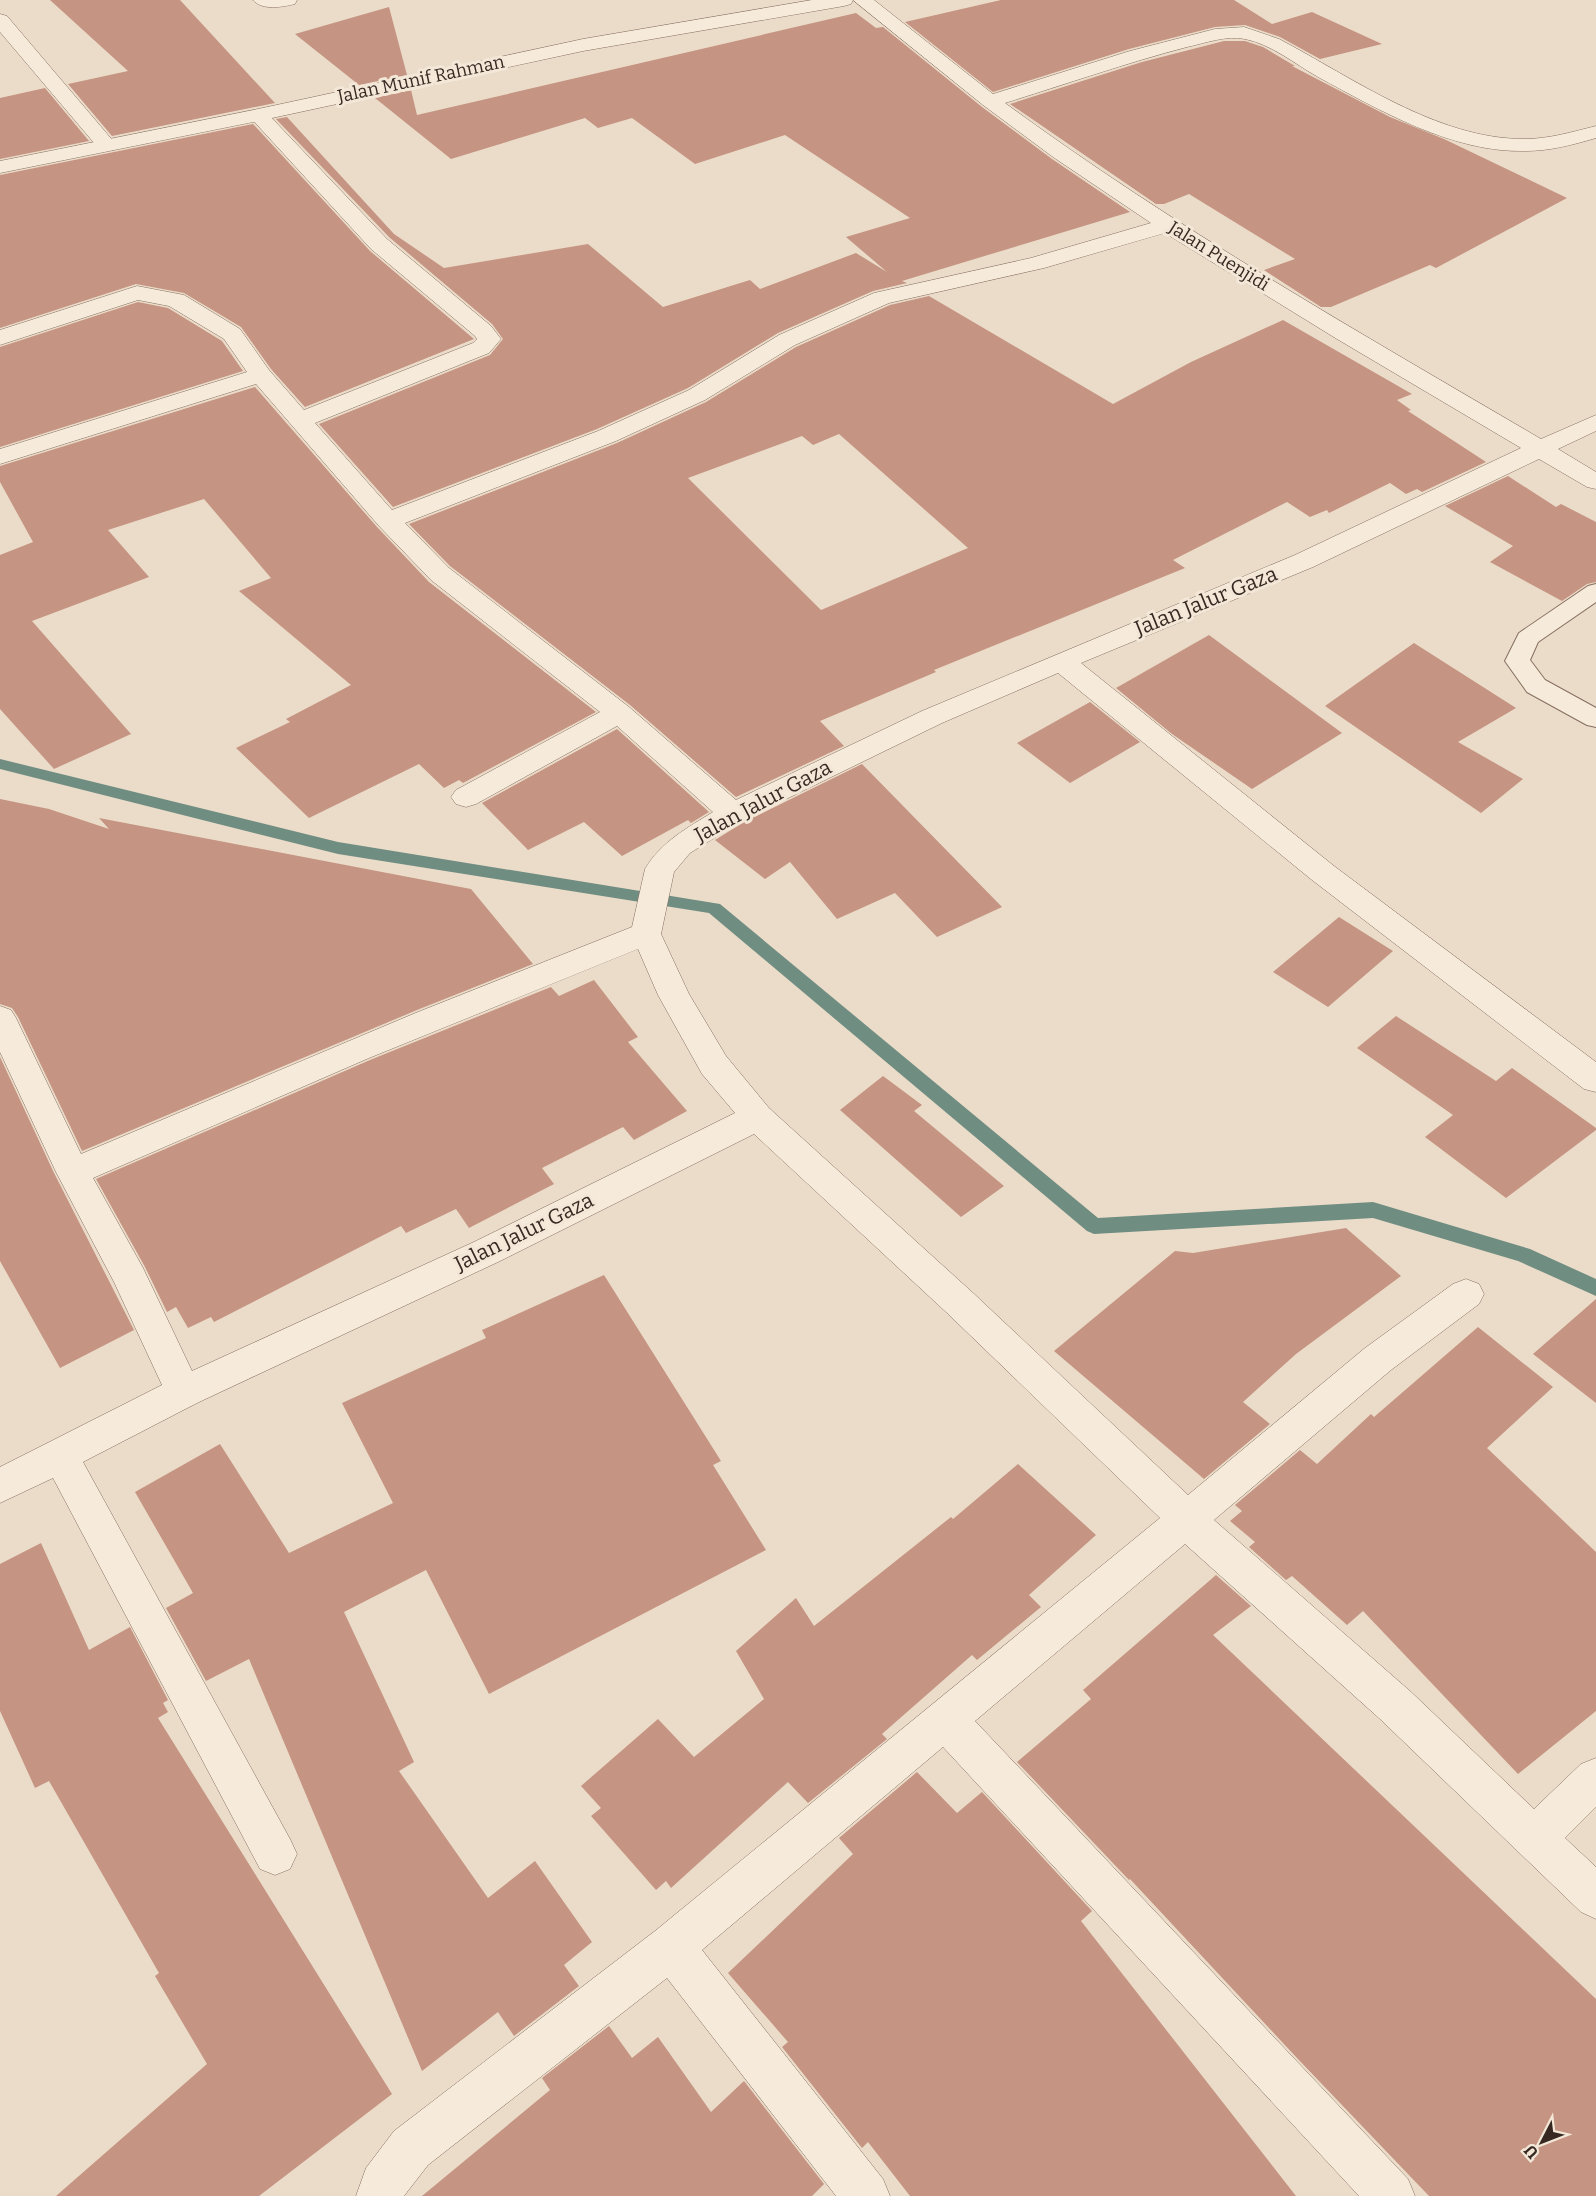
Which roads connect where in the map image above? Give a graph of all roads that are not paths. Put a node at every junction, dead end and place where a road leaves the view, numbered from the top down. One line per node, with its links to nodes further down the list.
1 (262, 0): 2 (street)
2 (288, 0)
3 (844, 0): 7 (street, Jalan Munif Rahman)
4 (861, 0): 6 (street, Jalan Puenjidi)
5 (0, 20): 9 (street)
6 (990, 101): 8 (street); 11 (street, Jalan Puenjidi)
7 (258, 115): 9 (street, Jalan Munif Rahman); 14 (street)
8 (1596, 132)
9 (107, 146): 10 (street, Jalan Munif Rahman)
10 (0, 167)
11 (1168, 225): 16 (street, Jalan Puenjidi); 19 (street)
12 (0, 338): 13 (street)
13 (261, 375): 14 (street); 17 (street)
14 (301, 420): 19 (street)
15 (1596, 422): 16 (street, Jalan Jalur Gaza)
16 (1539, 449): 18 (street, Jalan Puenjidi); 21 (street, Jalan Jalur Gaza)
17 (0, 457)
18 (1596, 482)
19 (388, 521): 22 (street)
20 (1596, 591): 23 (lane)
21 (1061, 661): 25 (street, Jalan Jalur Gaza); 28 (street)
22 (619, 713): 24 (street); 25 (street)
23 (1596, 719)
24 (466, 796)
25 (733, 813): 26 (street, Jalan Jalur Gaza)
26 (648, 922): 29 (street); 30 (street)
27 (0, 1018): 30 (street)
28 (1596, 1080)
29 (757, 1117): 32 (street, Jalan Jalur Gaza); 35 (street)
30 (73, 1172): 32 (street)
31 (1466, 1294): 35 (street)
32 (184, 1392): 33 (street, Jalan Jalur Gaza)
33 (60, 1455): 34 (street, Jalan Jalur Gaza); 39 (street)
34 (0, 1486)
35 (1187, 1519): 36 (street); 38 (street)
36 (945, 1719): 41 (street); 44 (street)
37 (1596, 1778): 38 (street)
38 (1534, 1839): 40 (street)
39 (275, 1854)
40 (1596, 1897)
41 (671, 1947): 42 (street); 43 (street)
42 (380, 2196)
43 (866, 2196)
44 (1392, 2196)

